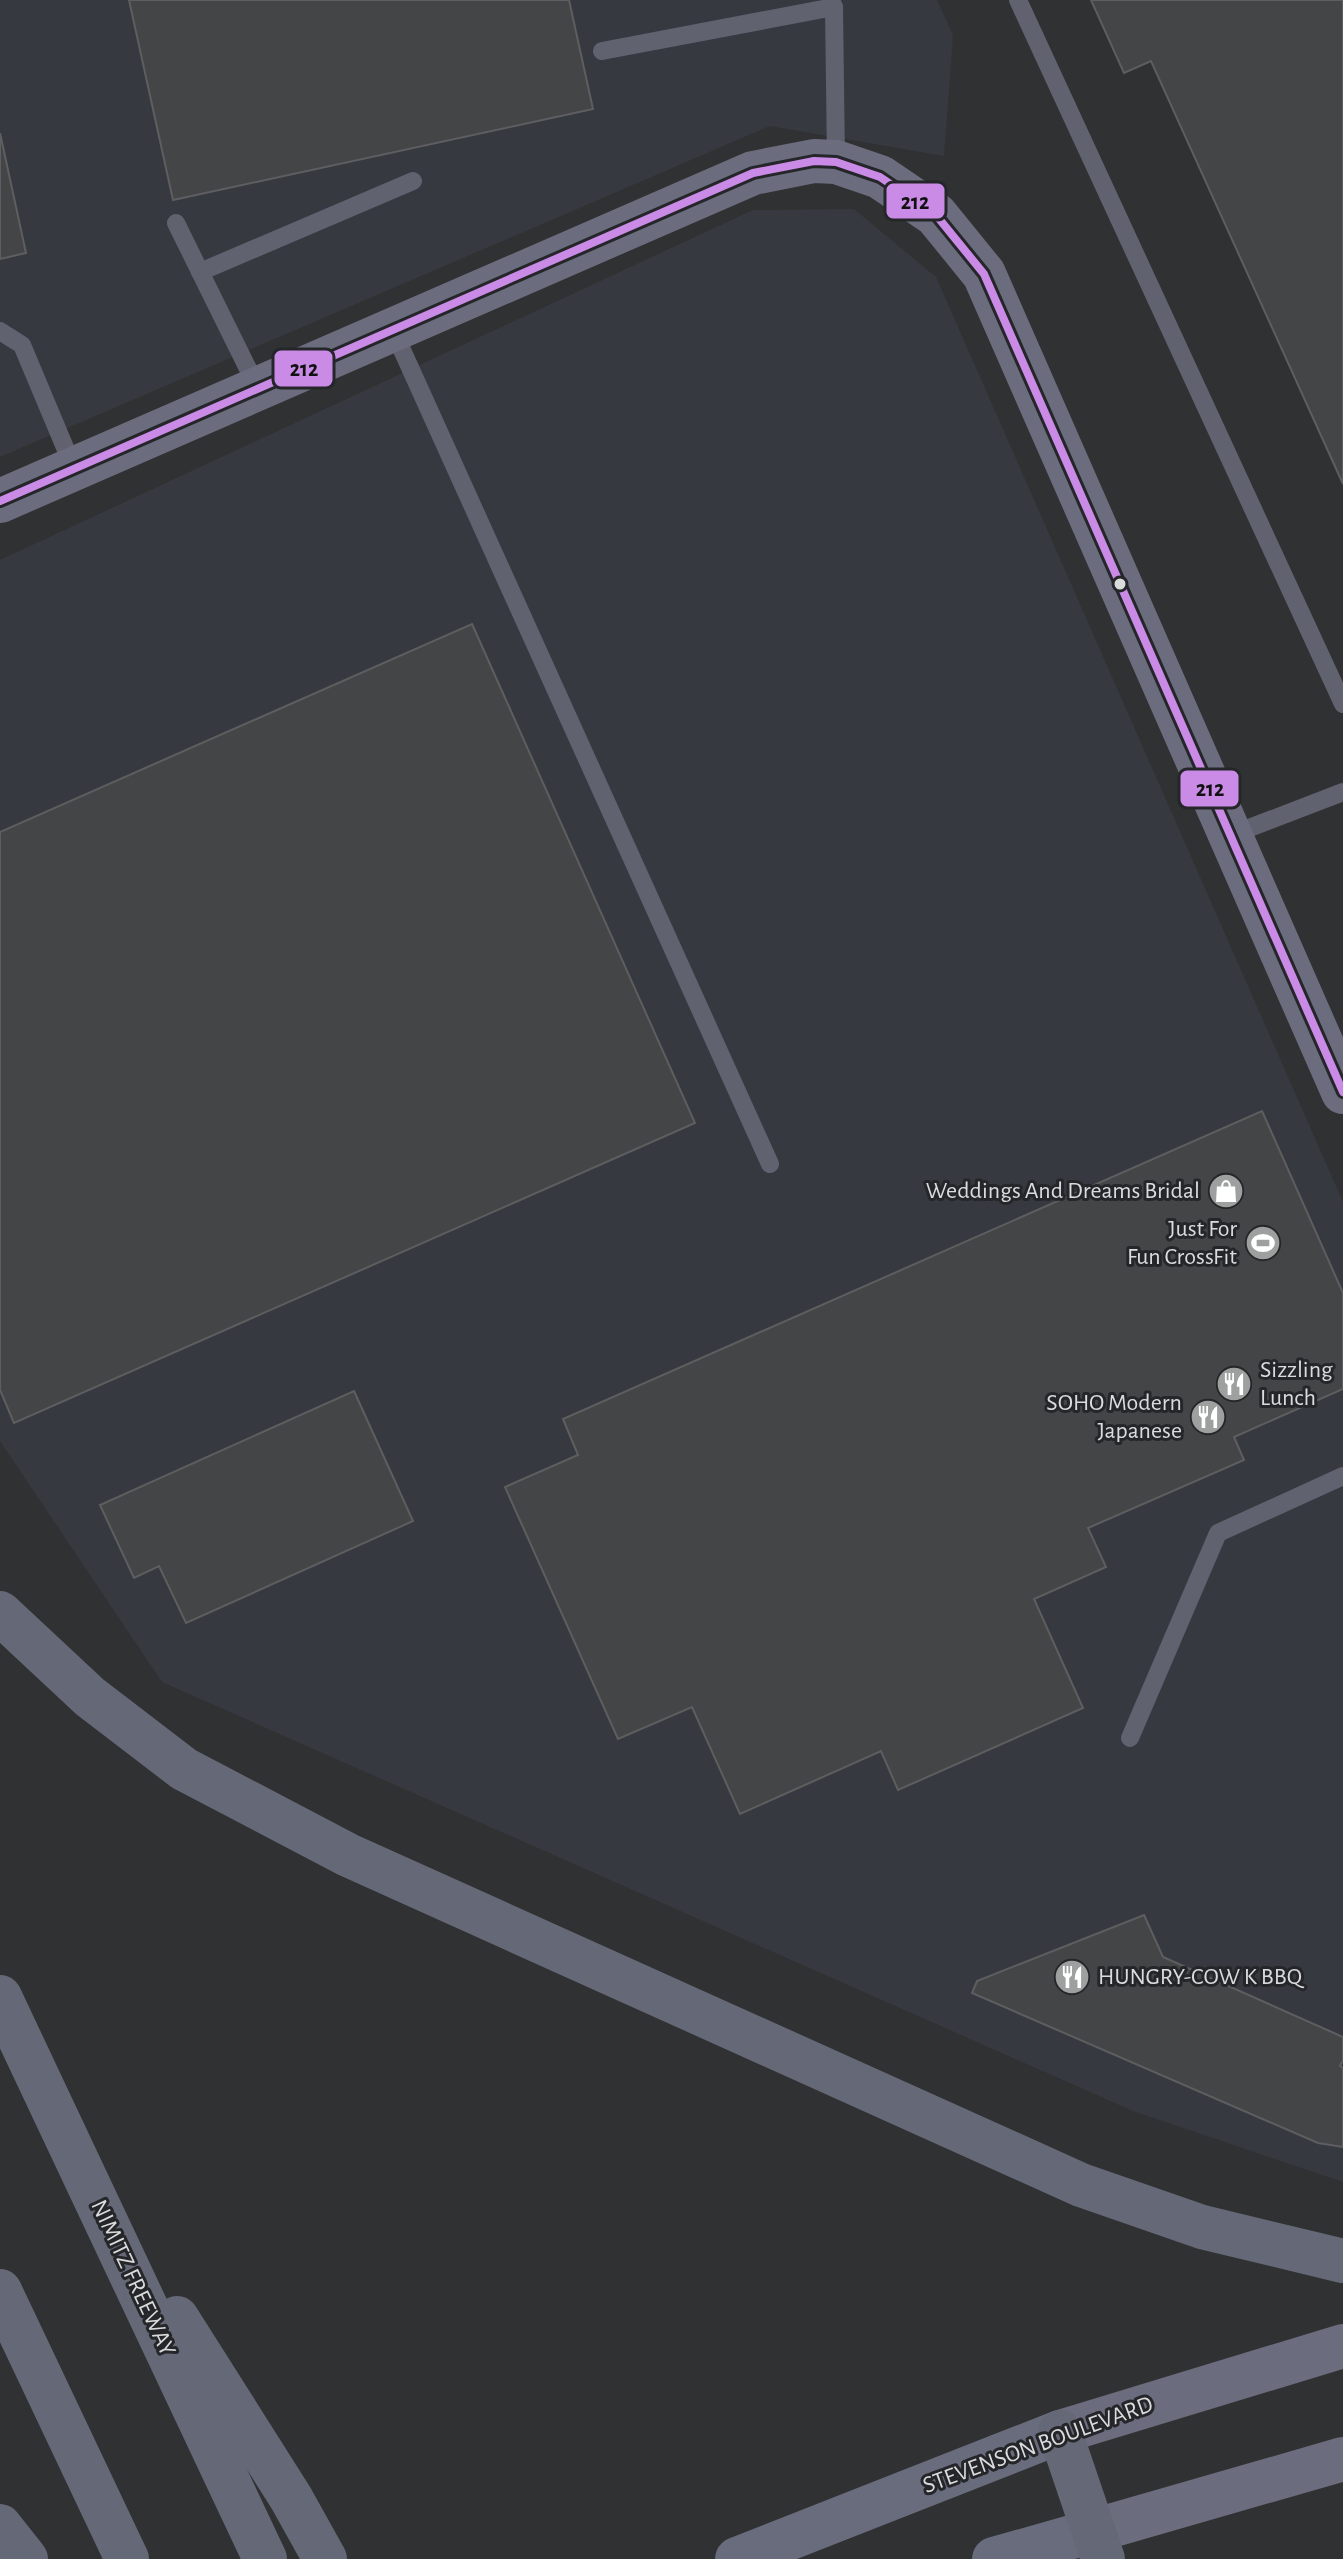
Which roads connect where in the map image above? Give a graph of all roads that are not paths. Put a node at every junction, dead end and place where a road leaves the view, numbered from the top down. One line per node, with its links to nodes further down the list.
1 (1018, 0): 13 (lane)
2 (832, 3): 3 (lane); 4 (lane)
3 (602, 51)
4 (836, 162): 8 (street); 15 (street)
5 (413, 181): 7 (lane)
6 (176, 223): 7 (lane)
7 (200, 272): 10 (lane)
8 (393, 330): 10 (street); 17 (lane)
9 (0, 331): 11 (lane)
10 (258, 389): 11 (street)
11 (74, 469): 12 (street)
12 (0, 501)
13 (1343, 704)
14 (1343, 792): 15 (lane)
15 (1231, 835): 16 (street)
16 (1343, 1092)
17 (770, 1164)
18 (1343, 1476): 20 (lane)
19 (0, 1613): 23 (highway)
20 (1130, 1738)
21 (0, 1997): 22 (highway, NIMITZ FREEWAY)
22 (74, 2153): 32 (highway, NIMITZ FREEWAY); 33 (highway)
23 (1343, 2261)
24 (0, 2291): 31 (highway)
25 (1343, 2346): 26 (street, STEVENSON BOULEVARD)
26 (1060, 2432): 29 (highway); 34 (main road, STEVENSON BOULEVARD)
27 (1343, 2459): 29 (street)
28 (0, 2526): 30 (highway)
29 (1098, 2545): 35 (main road)
30 (26, 2559)
31 (127, 2559)
32 (265, 2559)
33 (325, 2559)
34 (737, 2559)
35 (994, 2559)

